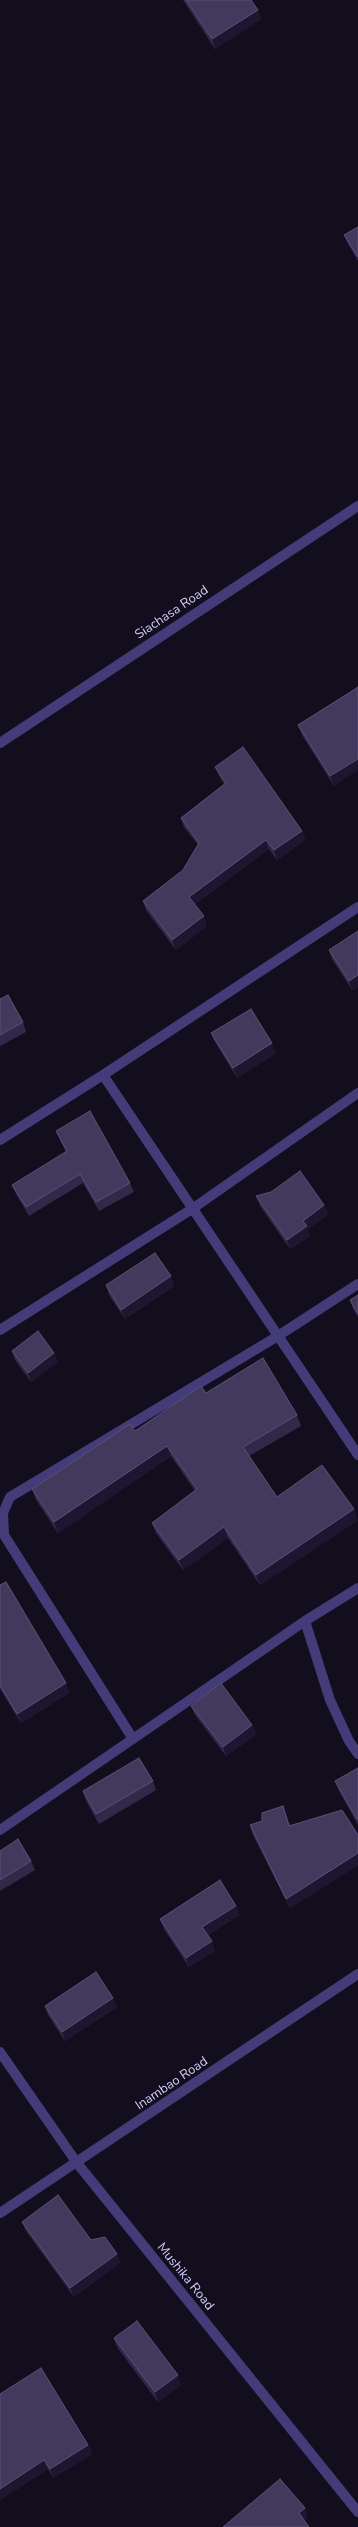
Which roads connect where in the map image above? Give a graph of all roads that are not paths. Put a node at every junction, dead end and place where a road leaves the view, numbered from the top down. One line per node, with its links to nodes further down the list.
1 (358, 506): 2 (street, Siachasa Road)
2 (0, 743)
3 (358, 907): 4 (street)
4 (103, 1075): 6 (street); 7 (street)
5 (358, 1093): 7 (street)
6 (0, 1140)
7 (192, 1209): 9 (street); 10 (street)
8 (358, 1284): 10 (street)
9 (0, 1330)
10 (278, 1336): 11 (street); 14 (street)
11 (358, 1455)
12 (358, 1588): 13 (street)
13 (305, 1621): 14 (street); 15 (street)
14 (133, 1739): 16 (street)
15 (358, 1754)
16 (0, 1830)
17 (358, 1974): 19 (street, Inambao Road)
18 (0, 2052): 19 (street, Mushika Road)
19 (77, 2163): 20 (street, Inambao Road); 21 (street, Mushika Road)
20 (0, 2213)
21 (358, 2512)

